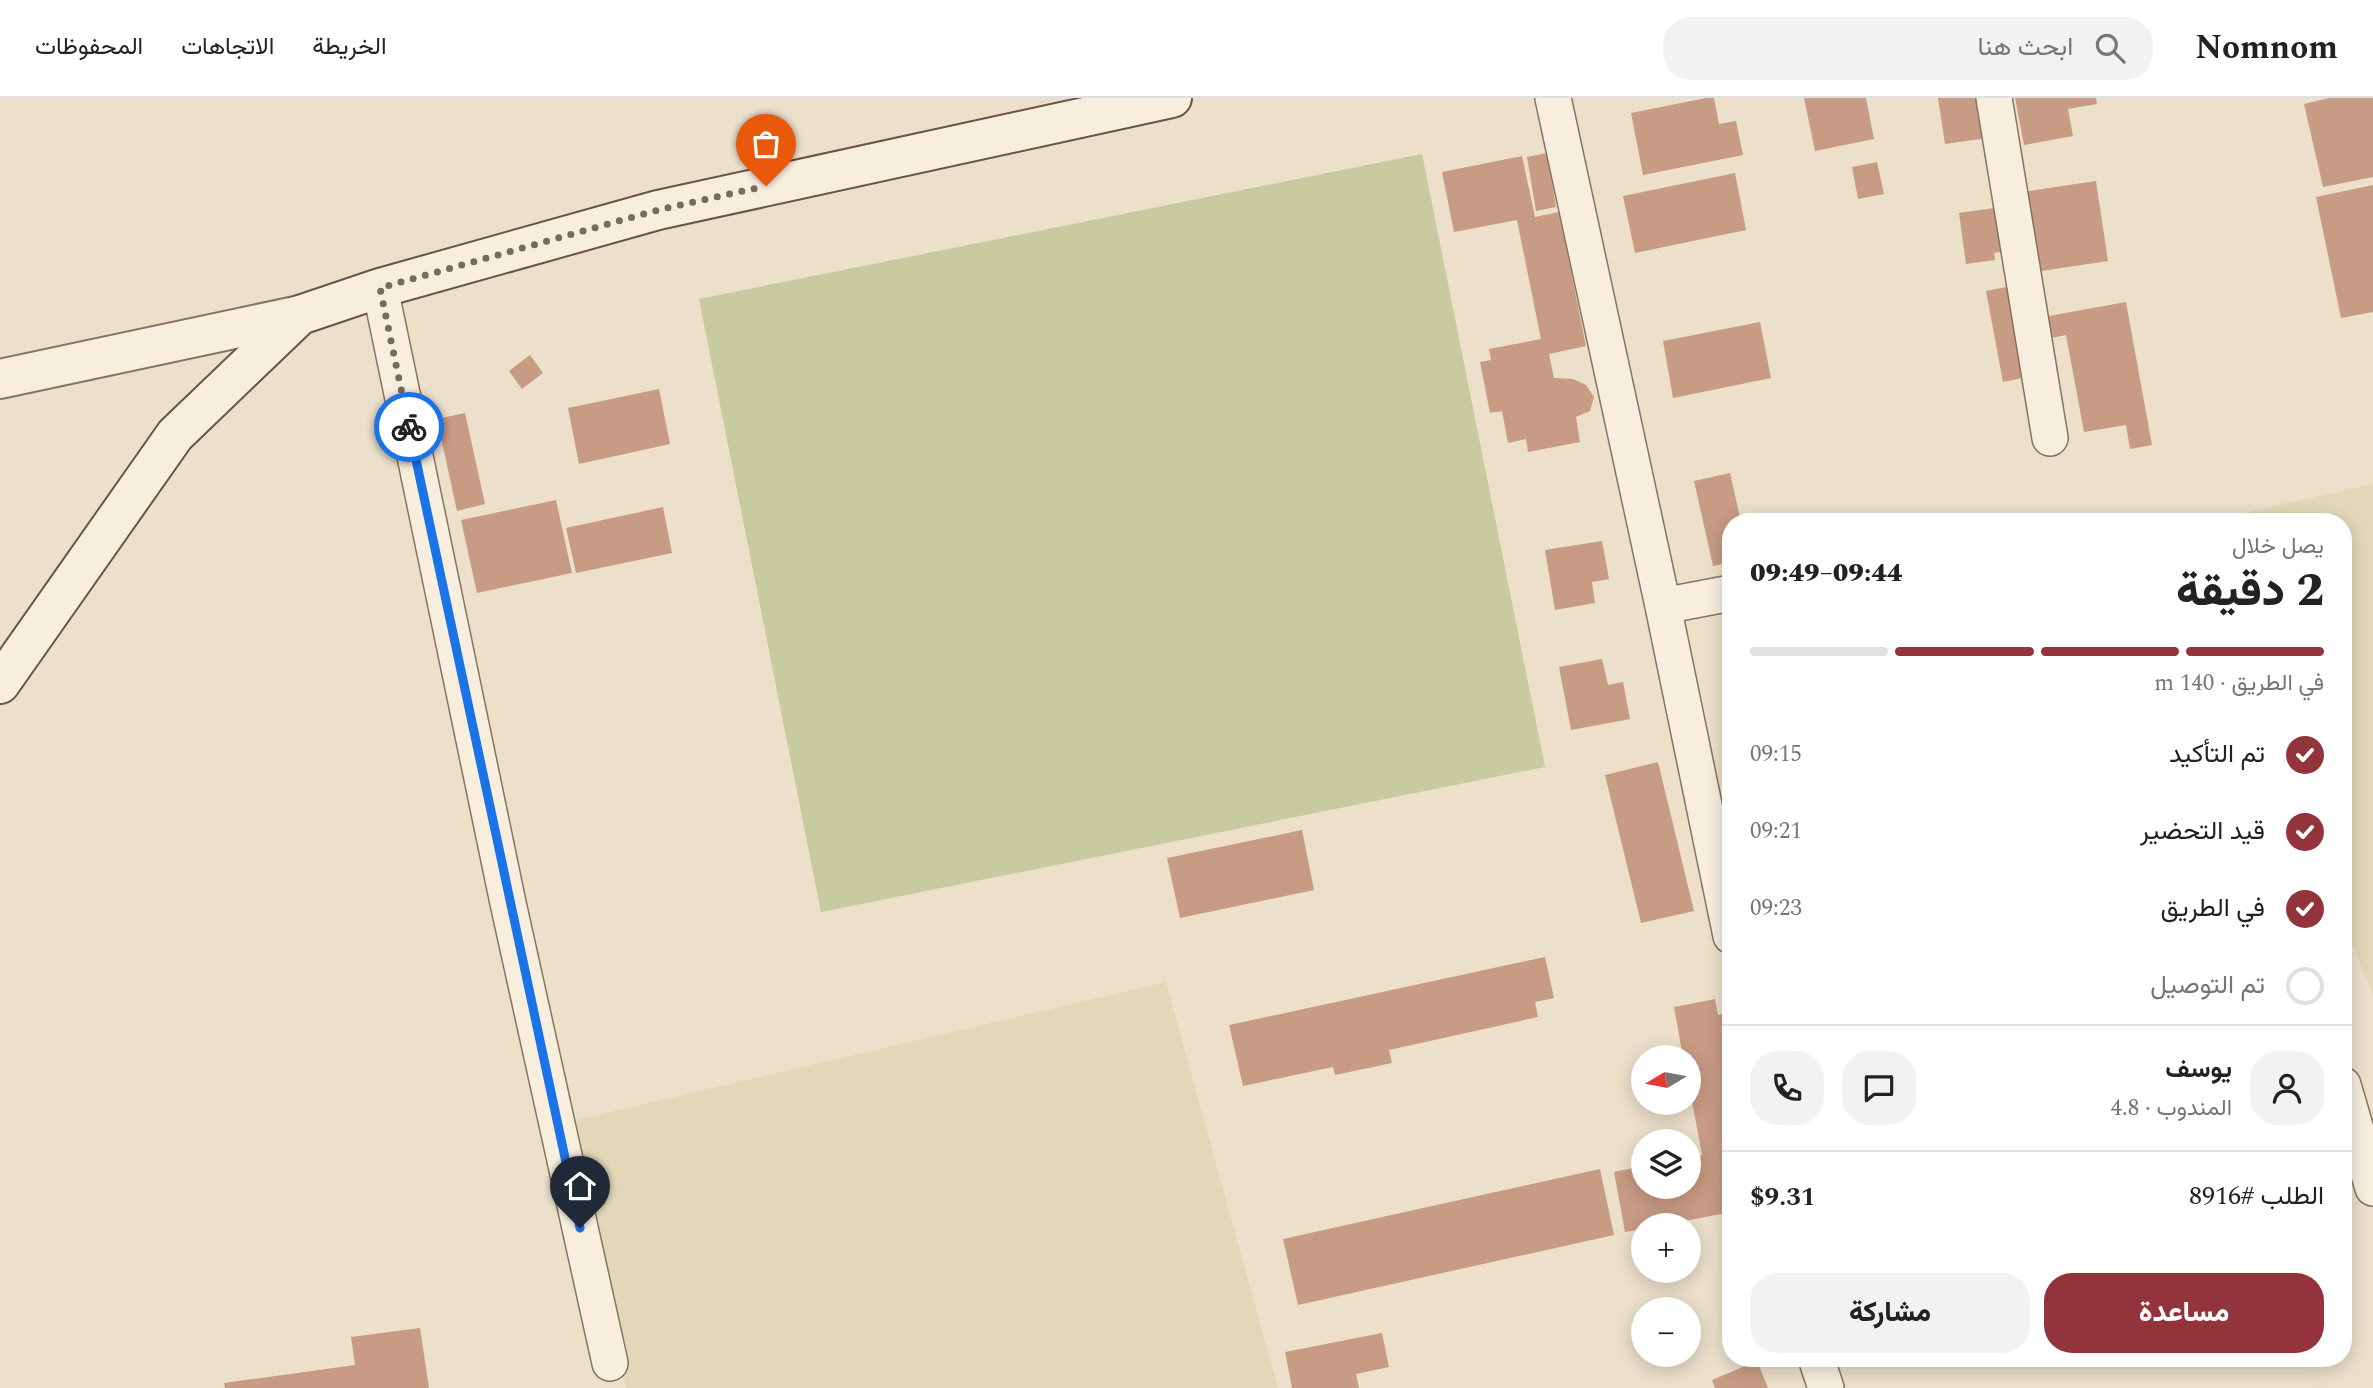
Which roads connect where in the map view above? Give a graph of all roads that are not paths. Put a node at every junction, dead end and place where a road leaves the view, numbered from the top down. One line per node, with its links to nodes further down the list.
1 (1172, 98): 4 (main road)
2 (1553, 98): 9 (street)
3 (1994, 98): 7 (street)
4 (380, 288): 5 (main road); 14 (street)
5 (300, 315): 6 (main road); 10 (main road)
6 (0, 379)
7 (2050, 438)
8 (1722, 595): 9 (street)
9 (1663, 606): 11 (street)
10 (0, 684)
11 (1722, 892)
12 (2352, 1116): 13 (street)
13 (2373, 1188)
14 (610, 1363)
15 (1819, 1367): 16 (street)
16 (1826, 1388)

